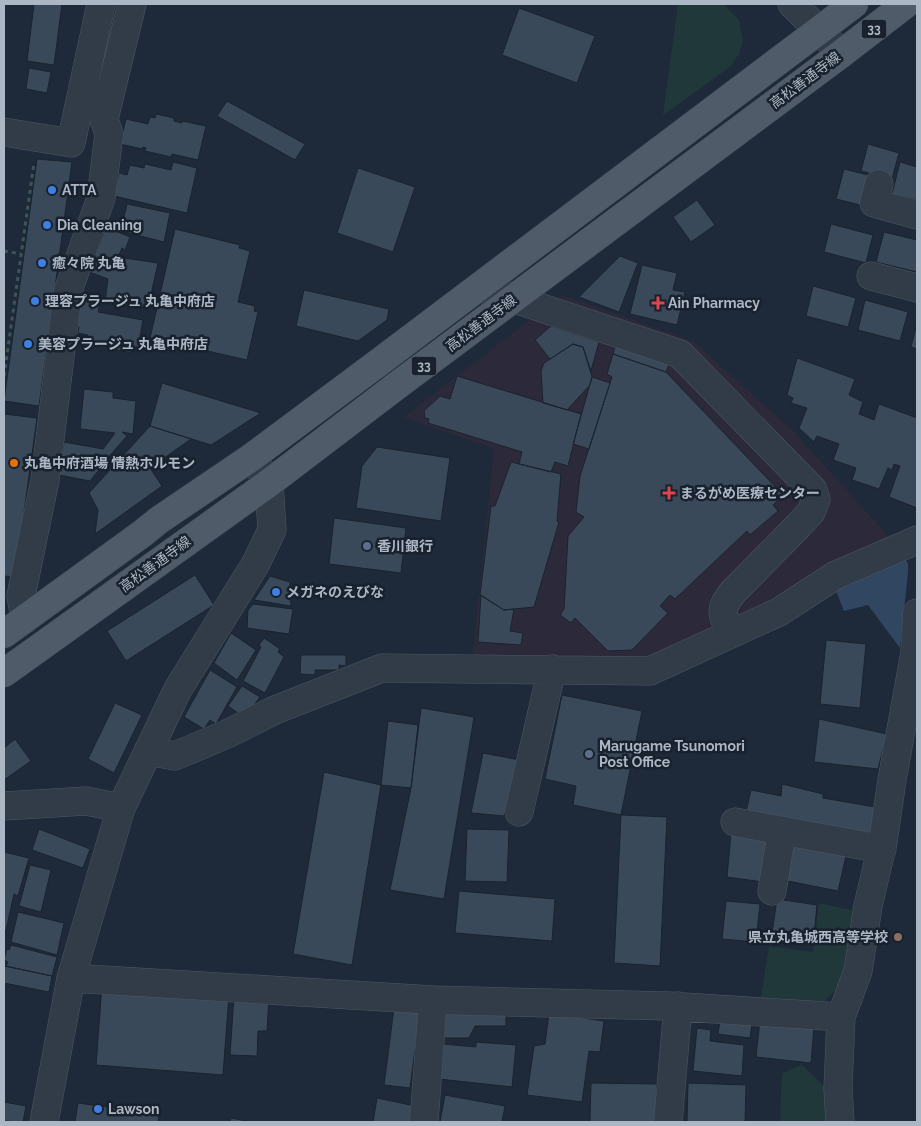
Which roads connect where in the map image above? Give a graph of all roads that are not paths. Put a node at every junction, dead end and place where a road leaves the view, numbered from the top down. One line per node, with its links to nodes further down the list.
1 (102, 4): 8 (street)
2 (132, 4): 19 (street)
3 (792, 4): 6 (street)
4 (854, 4): 6 (main road, 33)
5 (906, 4): 7 (main road, 高松善通寺線 / 33)
6 (819, 30): 7 (street); 12 (main road, 33)
7 (841, 54): 14 (main road, 高松善通寺線 / 33)
8 (4, 132)
9 (879, 184): 10 (street)
10 (917, 215)
11 (871, 276): 13 (street)
12 (479, 287): 14 (street); 15 (main road, 33)
13 (917, 288)
14 (514, 298): 16 (main road, 高松善通寺線 / 33); 20 (street)
15 (252, 457): 16 (street); 19 (main road, 33)
16 (269, 482): 23 (main road, 高松善通寺線 / 33); 24 (street)
17 (917, 540): 20 (street)
18 (917, 613): 30 (street)
19 (26, 619): 21 (main road, 33)
20 (732, 633): 22 (street)
21 (4, 634)
22 (552, 669): 24 (street); 27 (street)
23 (4, 673)
24 (148, 751): 26 (street)
25 (4, 806): 26 (street)
26 (121, 808): 32 (street)
27 (519, 812)
28 (735, 822): 29 (street)
29 (782, 831): 30 (street); 31 (street)
30 (882, 849): 35 (street)
31 (772, 891)
32 (71, 978): 33 (street); 36 (street)
33 (433, 1000): 34 (street); 37 (street)
34 (678, 1006): 35 (street); 38 (street)
35 (841, 1017): 39 (street)
36 (44, 1122)
37 (424, 1122)
38 (668, 1122)
39 (840, 1122)

